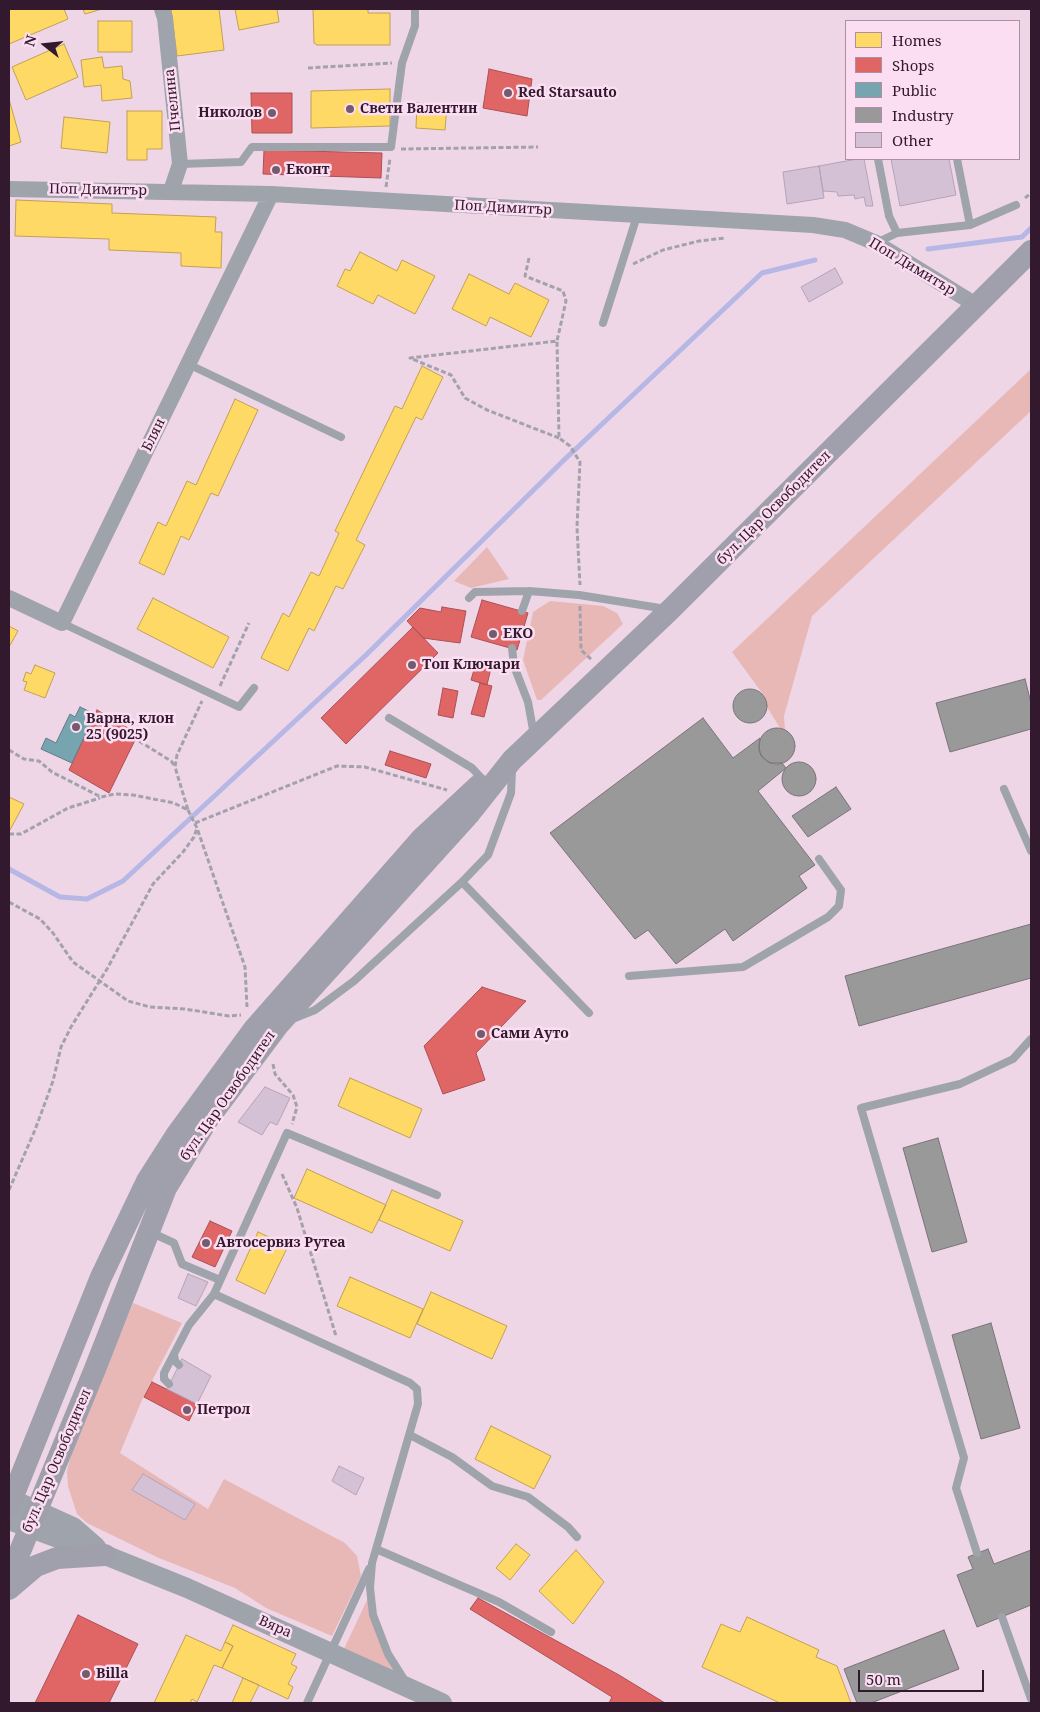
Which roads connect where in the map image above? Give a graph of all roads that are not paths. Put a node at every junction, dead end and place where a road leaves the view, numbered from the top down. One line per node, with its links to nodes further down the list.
1 (162, 9): 5 (street, Пчелина)
2 (415, 9): 5 (lane)
3 (878, 160): 12 (lane)
4 (957, 160): 11 (lane)
5 (180, 164): 7 (street, Пчелина)
6 (9, 189): 7 (street, Поп Димитър)
7 (171, 191): 8 (street, Поп Димитър)
8 (271, 194): 10 (street, Поп Димитър); 17 (street, Блян)
9 (1016, 205): 11 (lane)
10 (637, 216): 13 (street, Поп Димитър); 16 (lane)
11 (970, 225): 12 (lane)
12 (897, 233): 13 (lane)
13 (876, 243): 15 (street, Поп Димитър)
14 (1031, 252): 15 (main road, бул. Цар Освободител)
15 (976, 305): 22 (main road, бул. Цар Освободител)
16 (603, 323)
17 (188, 364): 18 (lane); 24 (street, Блян)
18 (341, 437)
19 (529, 591): 21 (lane); 22 (lane); 23 (lane)
20 (9, 598): 24 (street)
21 (469, 598)
22 (670, 610): 28 (main road, бул. Цар Освободител)
23 (522, 611)
24 (62, 623): 26 (lane)
25 (512, 648): 28 (lane)
26 (254, 688)
27 (389, 718): 30 (lane)
28 (535, 738): 29 (main road, бул. Цар Освободител)
29 (512, 760): 30 (main road, бул. Цар Освободител); 34 (lane); 37 (main road, бул. Цар Освободител)
30 (484, 781): 46 (main road, бул. Цар Освободител)
31 (1004, 789): 32 (lane)
32 (1031, 851)
33 (820, 859): 35 (lane)
34 (462, 882): 36 (lane); 37 (lane)
35 (629, 976)
36 (589, 1013)
37 (273, 1033): 40 (main road, бул. Цар Освободител)
38 (1031, 1040): 53 (lane)
39 (437, 1195): 41 (lane)
40 (148, 1232): 41 (lane); 50 (main road, бул. Цар Освободител)
41 (220, 1280): 42 (lane)
42 (214, 1294): 43 (lane); 47 (lane)
43 (174, 1354): 44 (lane); 45 (lane)
44 (179, 1365)
45 (169, 1384)
46 (56, 1386): 48 (main road); 49 (main road, бул. Цар Освободител)
47 (410, 1435): 51 (lane); 52 (lane)
48 (9, 1459)
49 (9, 1506): 50 (street, Вяра)
50 (34, 1519): 54 (street, Вяра); 56 (main road, бул. Цар Освободител)
51 (577, 1537)
52 (376, 1549): 55 (lane); 59 (lane)
53 (978, 1553)
54 (105, 1555): 57 (main road); 60 (street, Вяра)
55 (372, 1564): 60 (lane); 62 (lane)
56 (9, 1578)
57 (9, 1589)
58 (1002, 1617): 61 (lane)
59 (551, 1632)
60 (332, 1651): 62 (street, Вяра); 64 (lane)
61 (1029, 1685): 63 (lane)
62 (408, 1688): 65 (street, Вяра)
63 (1031, 1698)
64 (307, 1703)
65 (442, 1703)

